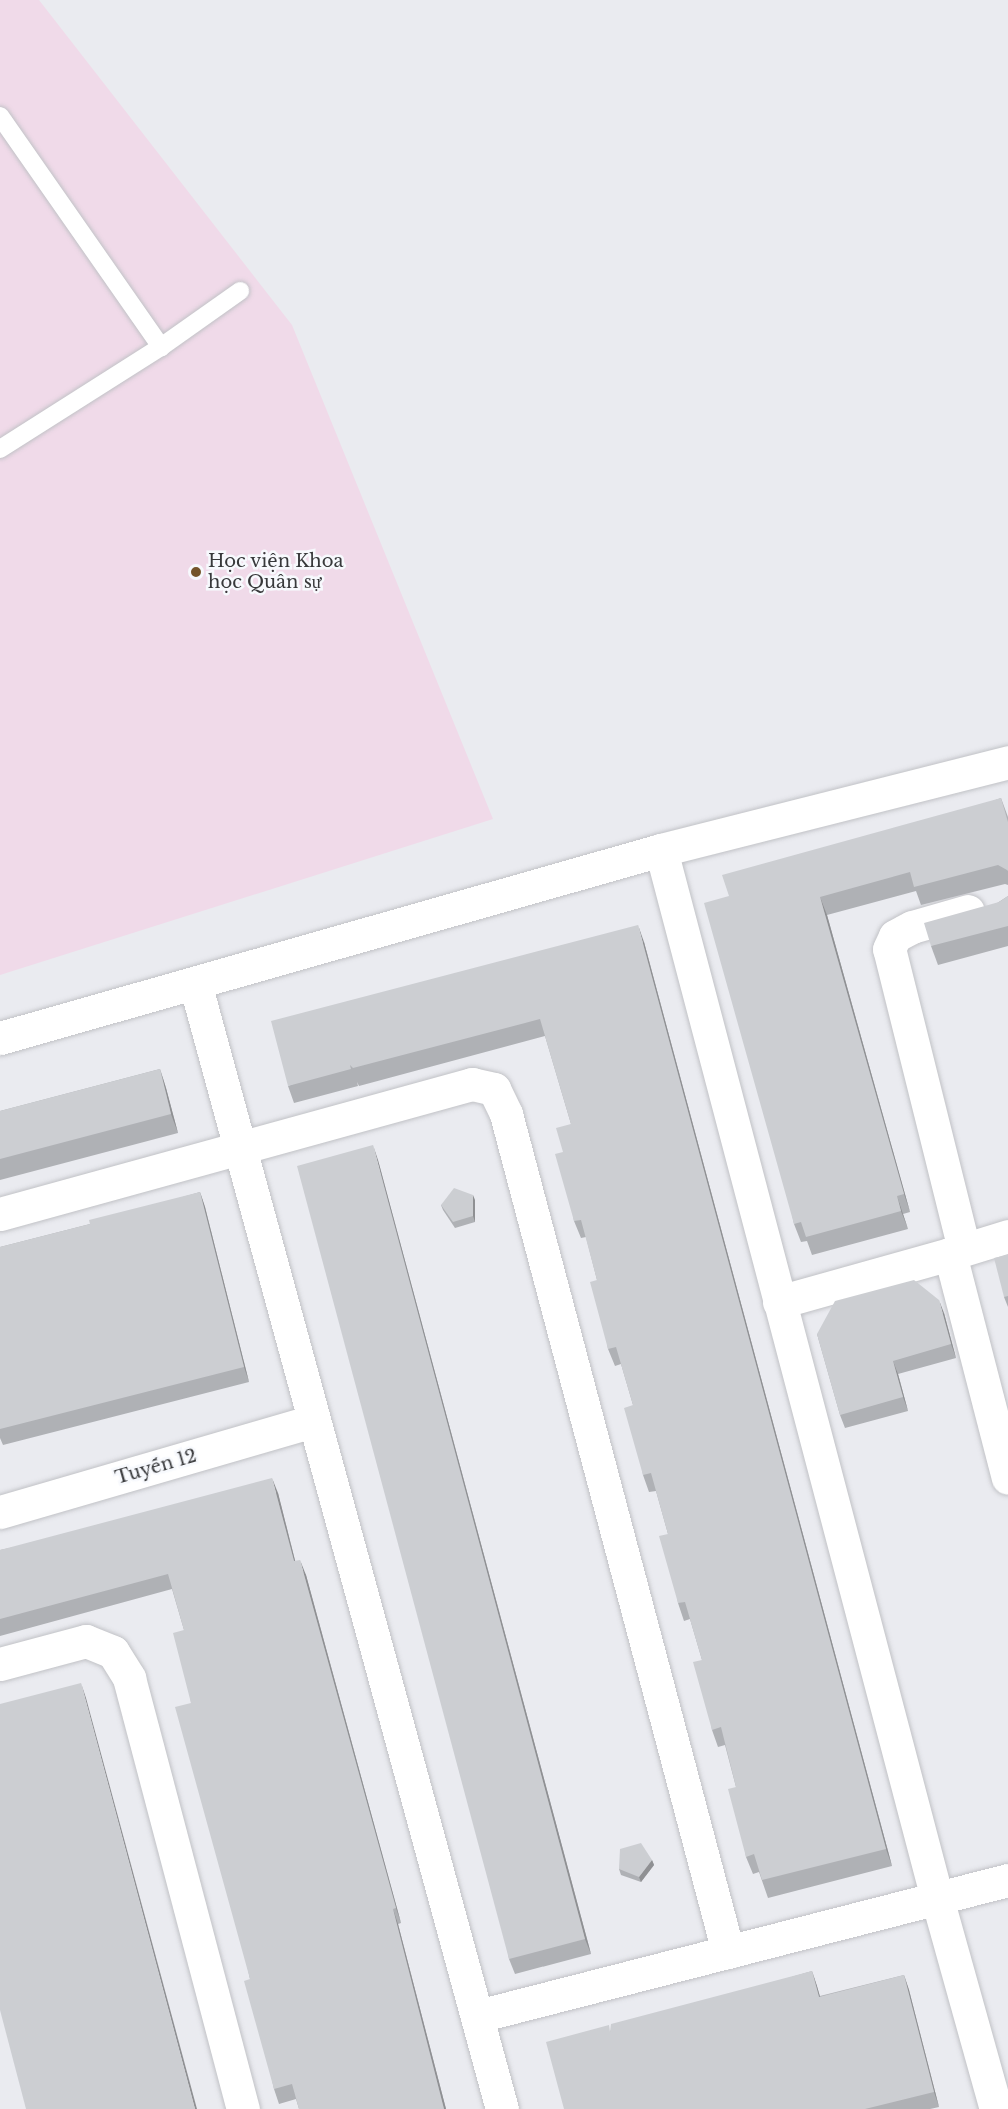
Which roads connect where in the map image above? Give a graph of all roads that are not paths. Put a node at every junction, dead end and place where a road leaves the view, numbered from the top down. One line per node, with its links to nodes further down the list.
1 (0, 116): 3 (lane)
2 (240, 291): 3 (lane)
3 (161, 347): 4 (lane)
4 (0, 449)
5 (1008, 762): 6 (street)
6 (661, 850): 8 (street); 14 (street)
7 (1001, 902): 13 (street)
8 (195, 983): 9 (street); 10 (street)
9 (0, 1038)
10 (241, 1148): 11 (street); 15 (street); 21 (street)
11 (0, 1214)
12 (1008, 1236): 13 (street)
13 (957, 1251): 14 (street); 16 (street)
14 (779, 1302): 20 (street)
15 (312, 1421): 17 (street, Tuyến 12); 22 (street)
16 (1008, 1478)
17 (0, 1512)
18 (0, 1664): 23 (street)
19 (1008, 1880): 20 (street)
20 (937, 1898): 21 (street); 25 (street)
21 (728, 1952): 22 (street)
22 (478, 2016): 24 (street)
23 (243, 2109)
24 (502, 2109)
25 (996, 2109)

